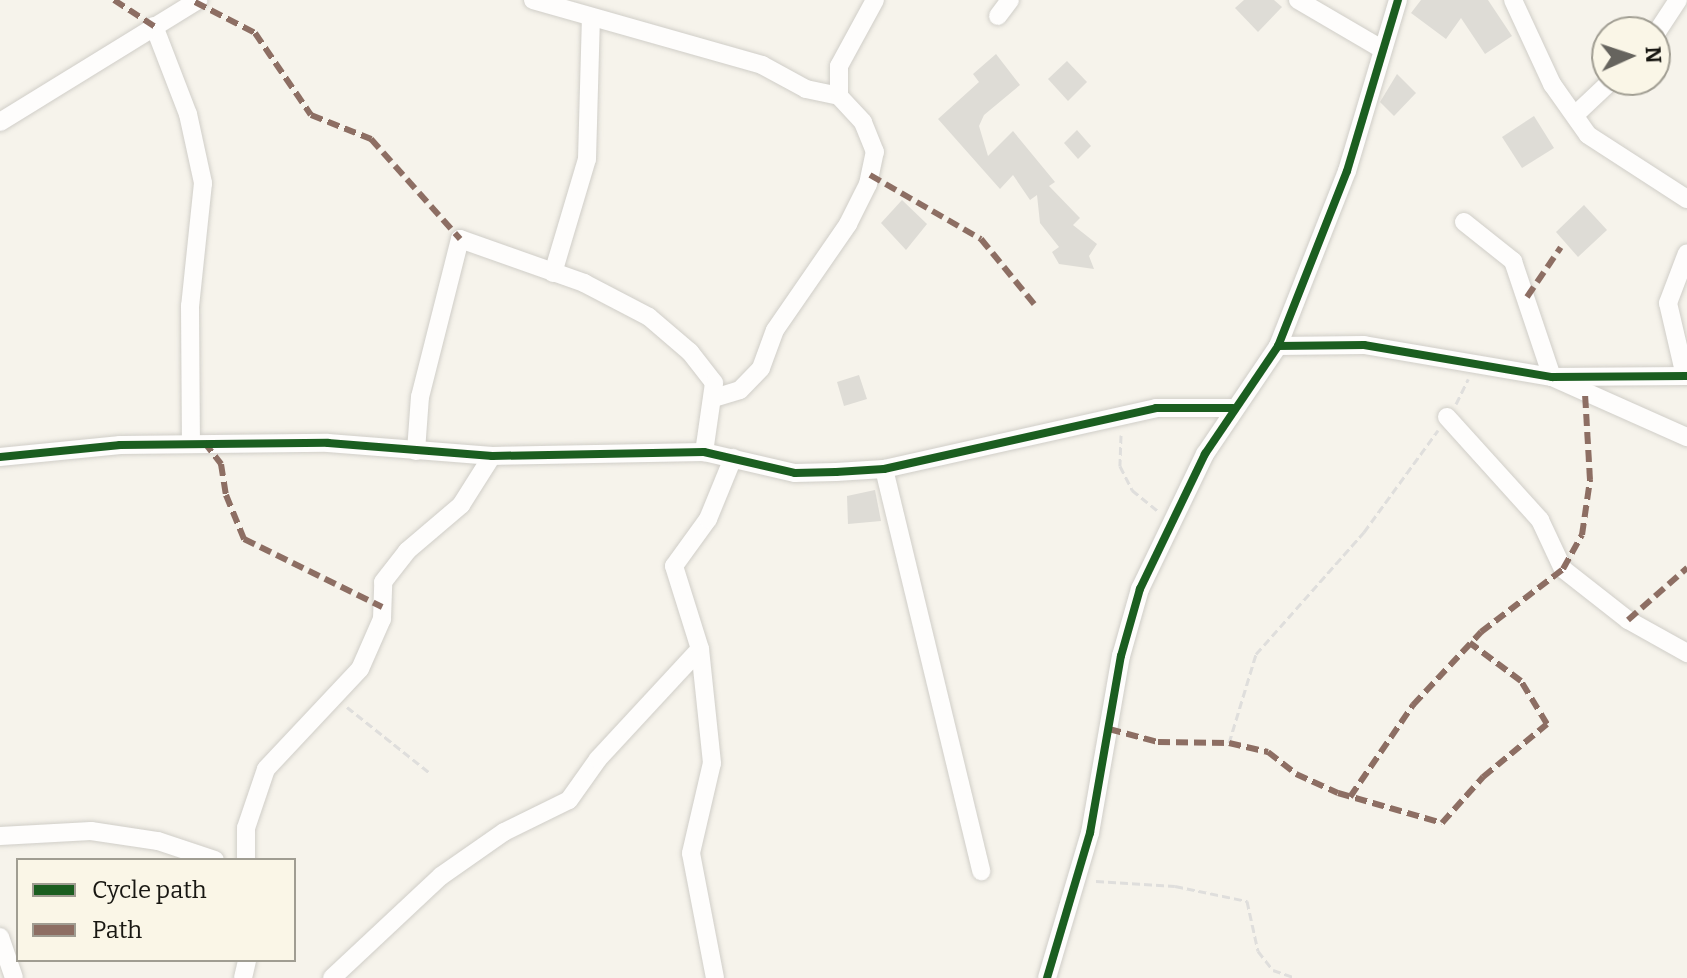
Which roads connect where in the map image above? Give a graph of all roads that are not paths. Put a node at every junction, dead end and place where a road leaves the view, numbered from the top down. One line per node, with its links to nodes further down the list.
1 (198, 0): 10 (street)
2 (533, 0): 9 (street)
3 (875, 0): 12 (street)
4 (1010, 0): 8 (street)
5 (1298, 0): 11 (street)
6 (1398, 0): 11 (street)
7 (1513, 0): 14 (street)
8 (998, 16)
9 (591, 17): 12 (street); 19 (street)
10 (154, 26): 15 (street); 27 (street)
11 (1380, 48): 20 (street)
12 (839, 96): 23 (street)
13 (1595, 96): 14 (street)
14 (1575, 115): 16 (street)
15 (0, 122)
16 (1687, 199)
17 (1464, 222): 22 (street)
18 (1687, 253): 21 (street)
19 (553, 273): 23 (street); 28 (street)
20 (1278, 346): 22 (street); 24 (street)
21 (1686, 376): 22 (street)
22 (1552, 377): 26 (street)
23 (714, 398): 29 (street)
24 (1233, 408): 33 (street); 44 (street)
25 (1447, 417): 35 (street)
26 (1687, 437)
27 (191, 443): 28 (street); 31 (street)
28 (416, 451): 30 (street)
29 (704, 452): 30 (street); 32 (street)
30 (492, 456): 38 (street)
31 (0, 457)
32 (733, 458): 33 (street); 34 (street)
33 (884, 469): 39 (street)
34 (700, 649): 42 (street); 43 (street)
35 (1687, 653)
36 (0, 836): 37 (street)
37 (209, 858)
38 (246, 858)
39 (981, 871)
40 (0, 937): 41 (street)
41 (14, 978)
42 (332, 978)
43 (715, 978)
44 (1047, 978)

